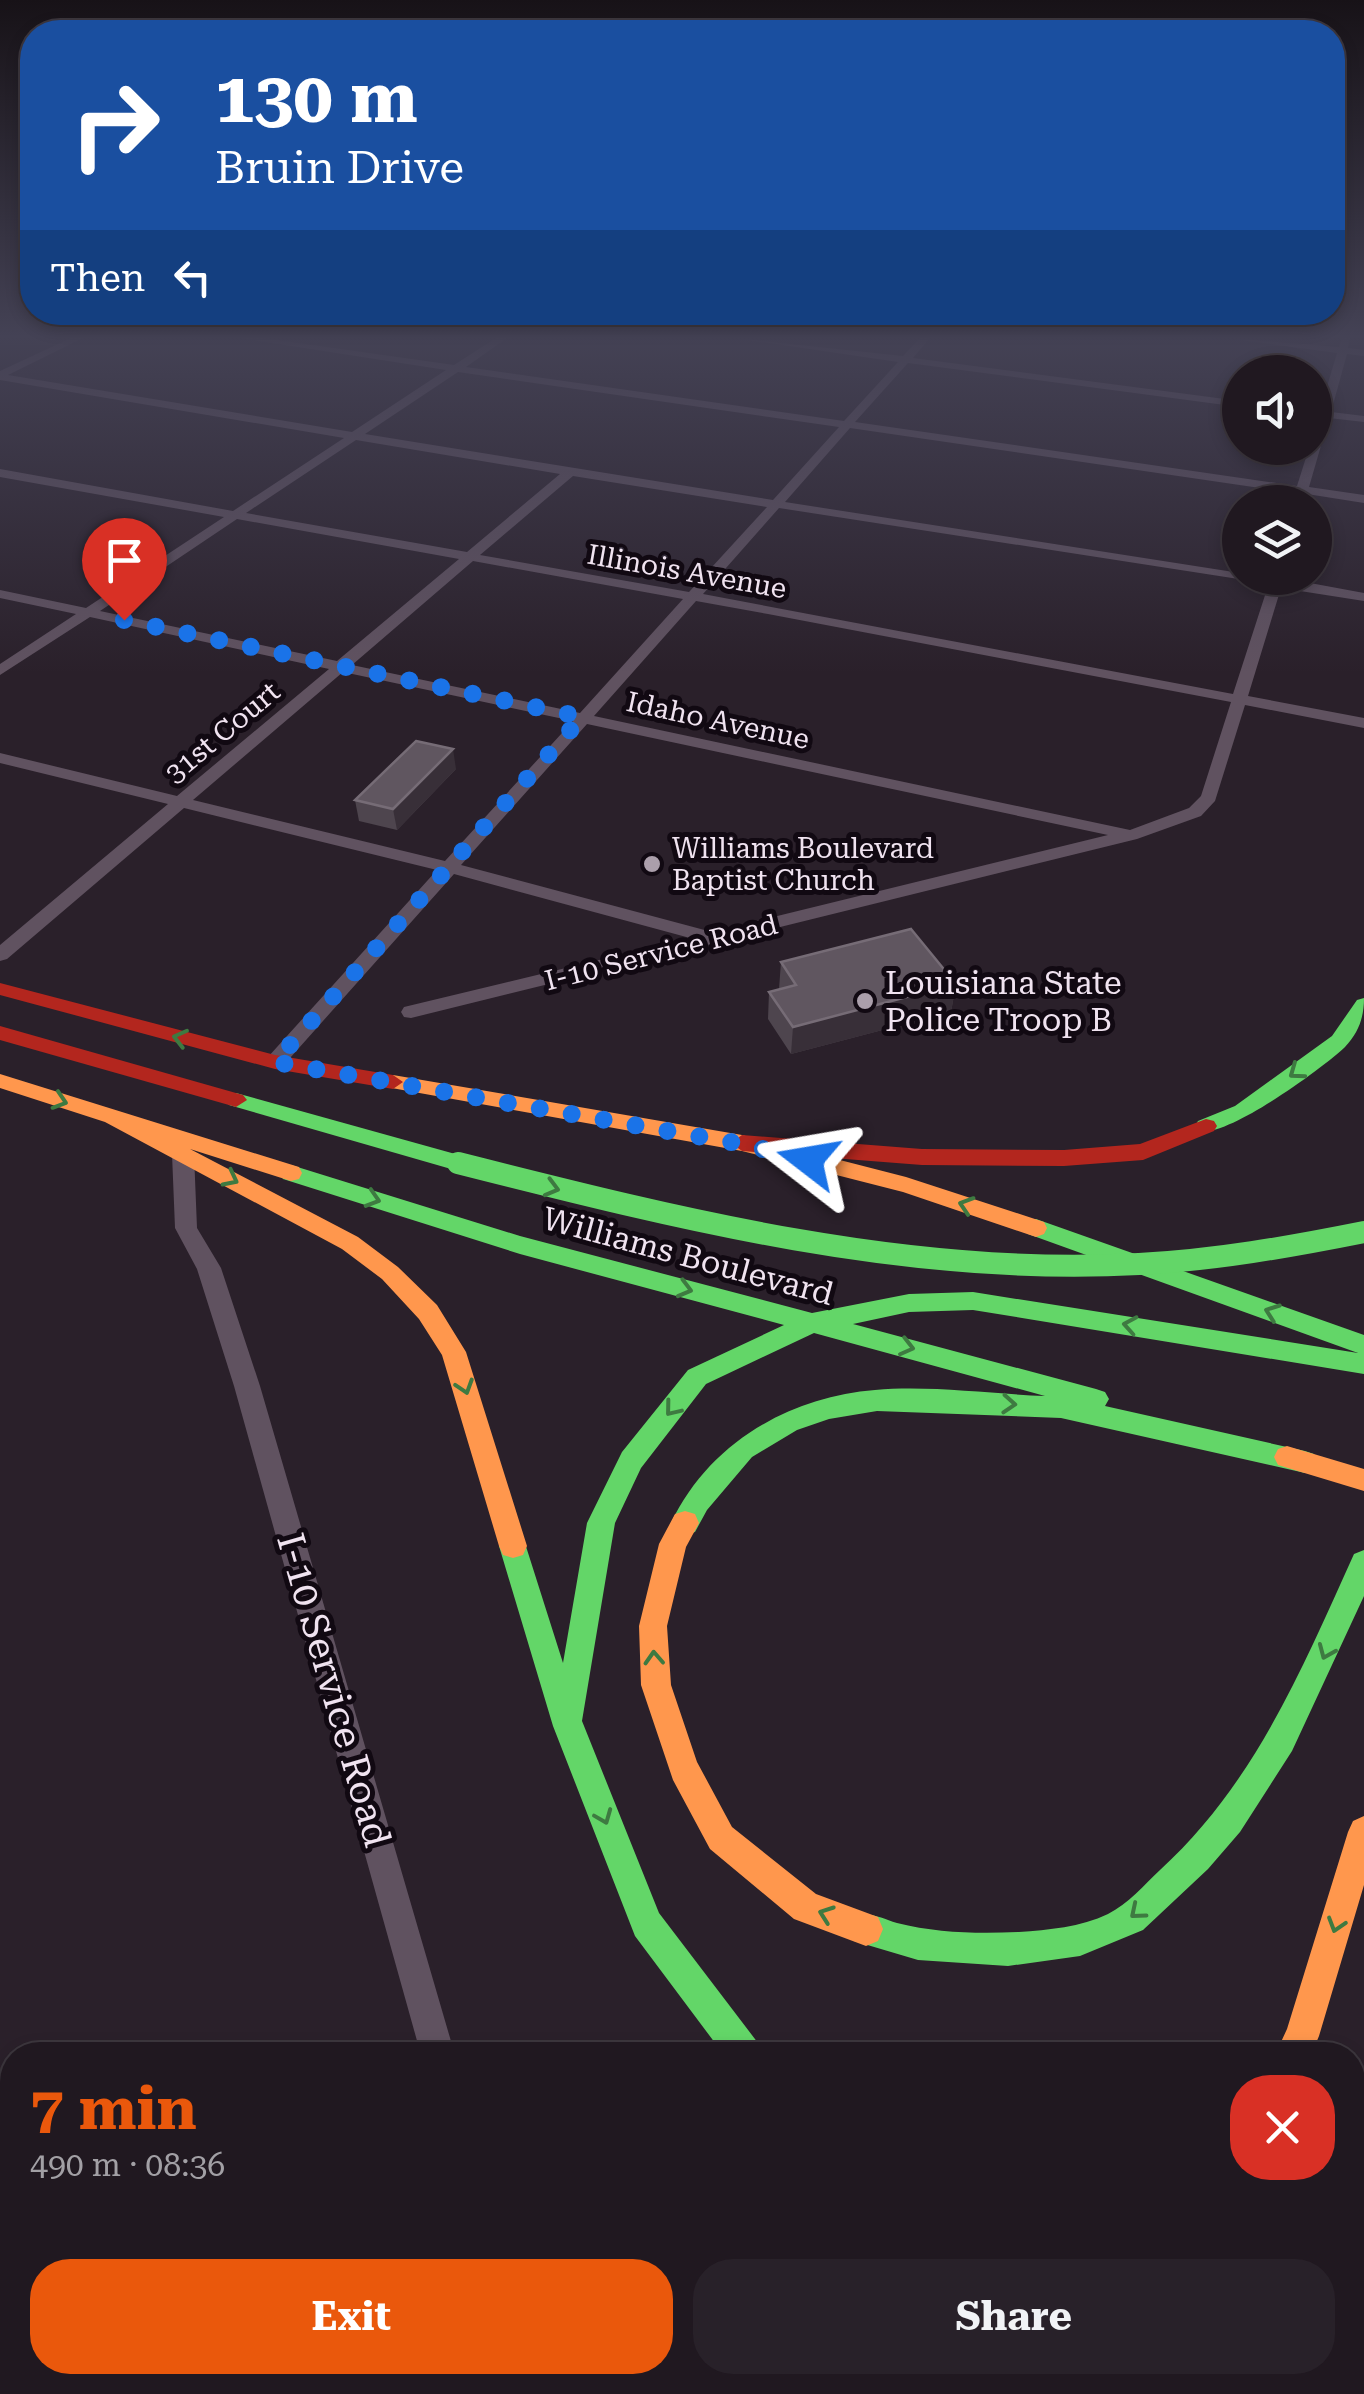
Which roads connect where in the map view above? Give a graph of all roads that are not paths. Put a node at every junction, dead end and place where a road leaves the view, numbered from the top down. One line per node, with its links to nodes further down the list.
1 (333, 450): 11 (street)
2 (436, 450): 5 (street)
3 (824, 450): 10 (street)
4 (1005, 450): 7 (street)
5 (570, 472): 10 (street); 12 (street, 31st Court)
6 (0, 474): 11 (street, Illinois Avenue)
7 (1230, 485)
8 (1332, 498): 9 (street)
9 (1364, 499)
10 (774, 504): 13 (street); 17 (street)
11 (232, 517): 12 (street, Illinois Avenue); 19 (street)
12 (468, 560): 17 (street, Illinois Avenue); 20 (street, 31st Court)
13 (1222, 574)
14 (1332, 591): 18 (street)
15 (0, 594): 19 (street, Idaho Avenue)
16 (1272, 595): 22 (street, I-10 Service Road)
17 (691, 596): 22 (street, Illinois Avenue); 23 (street)
18 (1364, 597)
19 (88, 612): 20 (street, Idaho Avenue); 21 (street)
20 (341, 665): 23 (street, Idaho Avenue); 26 (street, 31st Court)
21 (0, 672)
22 (1241, 700): 24 (street, Illinois Avenue); 27 (street, I-10 Service Road)
23 (582, 717): 27 (street, Idaho Avenue); 28 (street)
24 (1364, 723)
25 (0, 758): 26 (street)
26 (179, 802): 28 (street); 30 (street, 31st Court)
27 (1130, 836): 29 (street, I-10 Service Road)
28 (447, 868): 29 (street); 35 (street)
29 (716, 939): 33 (street, I-10 Service Road)
30 (0, 954)
31 (0, 990): 35 (main road, one-way to 31)
32 (1364, 1004): 38 (main road, one-way to 38)
33 (411, 1012)
34 (0, 1033): 40 (main road, one-way to 40, bridge)
35 (275, 1062): 38 (main road)
36 (0, 1081): 37 (main road, Williams Boulevard, one-way to 37)
37 (113, 1118): 39 (main road); 41 (main road, Williams Boulevard, one-way to 41)
38 (742, 1144): 42 (main road, one-way to 38)
39 (183, 1154): 47 (main road, one-way to 47); 49 (street, I-10 Service Road)
40 (1364, 1232)
41 (812, 1323): 43 (main road, one-way to 41); 44 (main road, Williams Boulevard, one-way to 44); 47 (main road, one-way to 47)
42 (1364, 1345)
43 (1364, 1364)
44 (1305, 1462): 45 (main road, Williams Boulevard); 46 (main road, one-way to 44)
45 (1364, 1480)
46 (1364, 1562)
47 (568, 1726): 50 (main road, one-way to 50)
48 (1364, 1832): 51 (main road, one-way to 51)
49 (434, 2042)
50 (736, 2042)
51 (1299, 2042)

